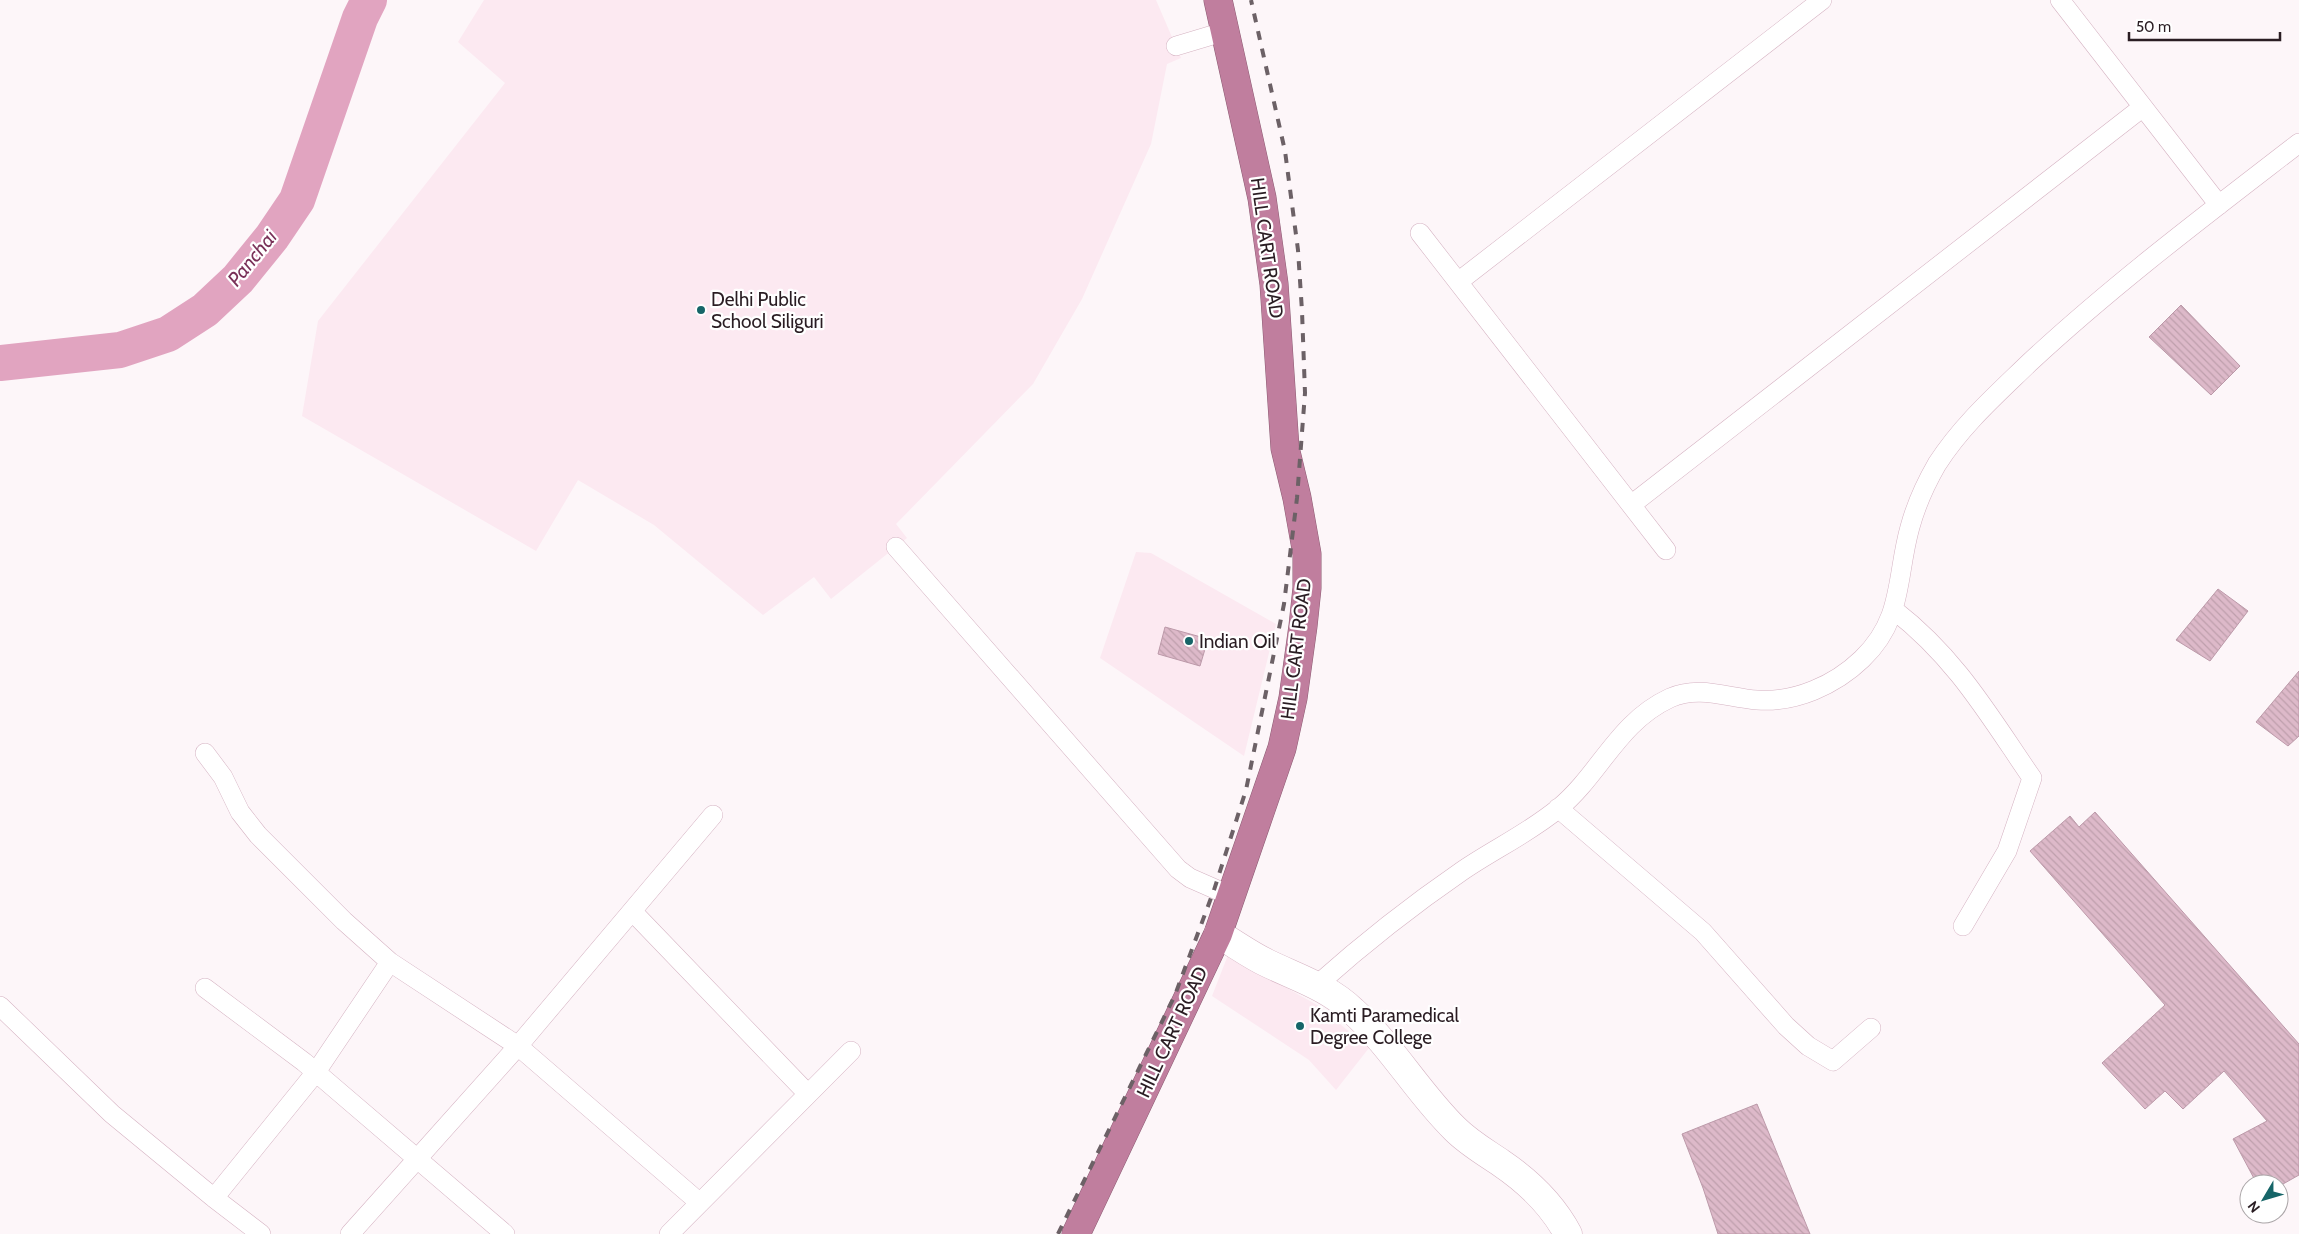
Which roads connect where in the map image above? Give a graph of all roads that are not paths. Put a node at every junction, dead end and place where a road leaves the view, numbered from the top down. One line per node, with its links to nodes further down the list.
1 (1218, 0): 4 (highway, HILL CART ROAD)
2 (1822, 0): 10 (street)
3 (2060, 0): 6 (street)
4 (1226, 31): 5 (street); 18 (highway, HILL CART ROAD)
5 (1176, 46)
6 (2144, 108): 8 (street); 11 (street)
7 (2299, 143): 8 (street)
8 (2219, 205): 14 (street)
9 (1420, 233): 10 (street)
10 (1458, 282): 11 (street)
11 (1631, 505): 13 (street)
12 (896, 548): 18 (street)
13 (1666, 550)
14 (1894, 610): 16 (street); 20 (street)
15 (205, 753): 22 (street)
16 (1558, 808): 23 (street); 26 (street)
17 (713, 814): 19 (street)
18 (1232, 896): 21 (highway, HILL CART ROAD)
19 (632, 911): 27 (street); 30 (street)
20 (1963, 926)
21 (1218, 934): 23 (street); 38 (highway, HILL CART ROAD)
22 (390, 962): 27 (street); 29 (street)
23 (1317, 985): 39 (street)
24 (205, 988): 29 (street)
25 (0, 1006): 32 (street)
26 (1871, 1028)
27 (518, 1046): 31 (street); 33 (street)
28 (851, 1051): 30 (street)
29 (316, 1072): 31 (street); 32 (street)
30 (808, 1094): 33 (street)
31 (418, 1158): 35 (street); 36 (street)
32 (214, 1198): 34 (street)
33 (700, 1203): 37 (street)
34 (262, 1234)
35 (350, 1234)
36 (505, 1234)
37 (669, 1234)
38 (1076, 1234)
39 (1568, 1234)

